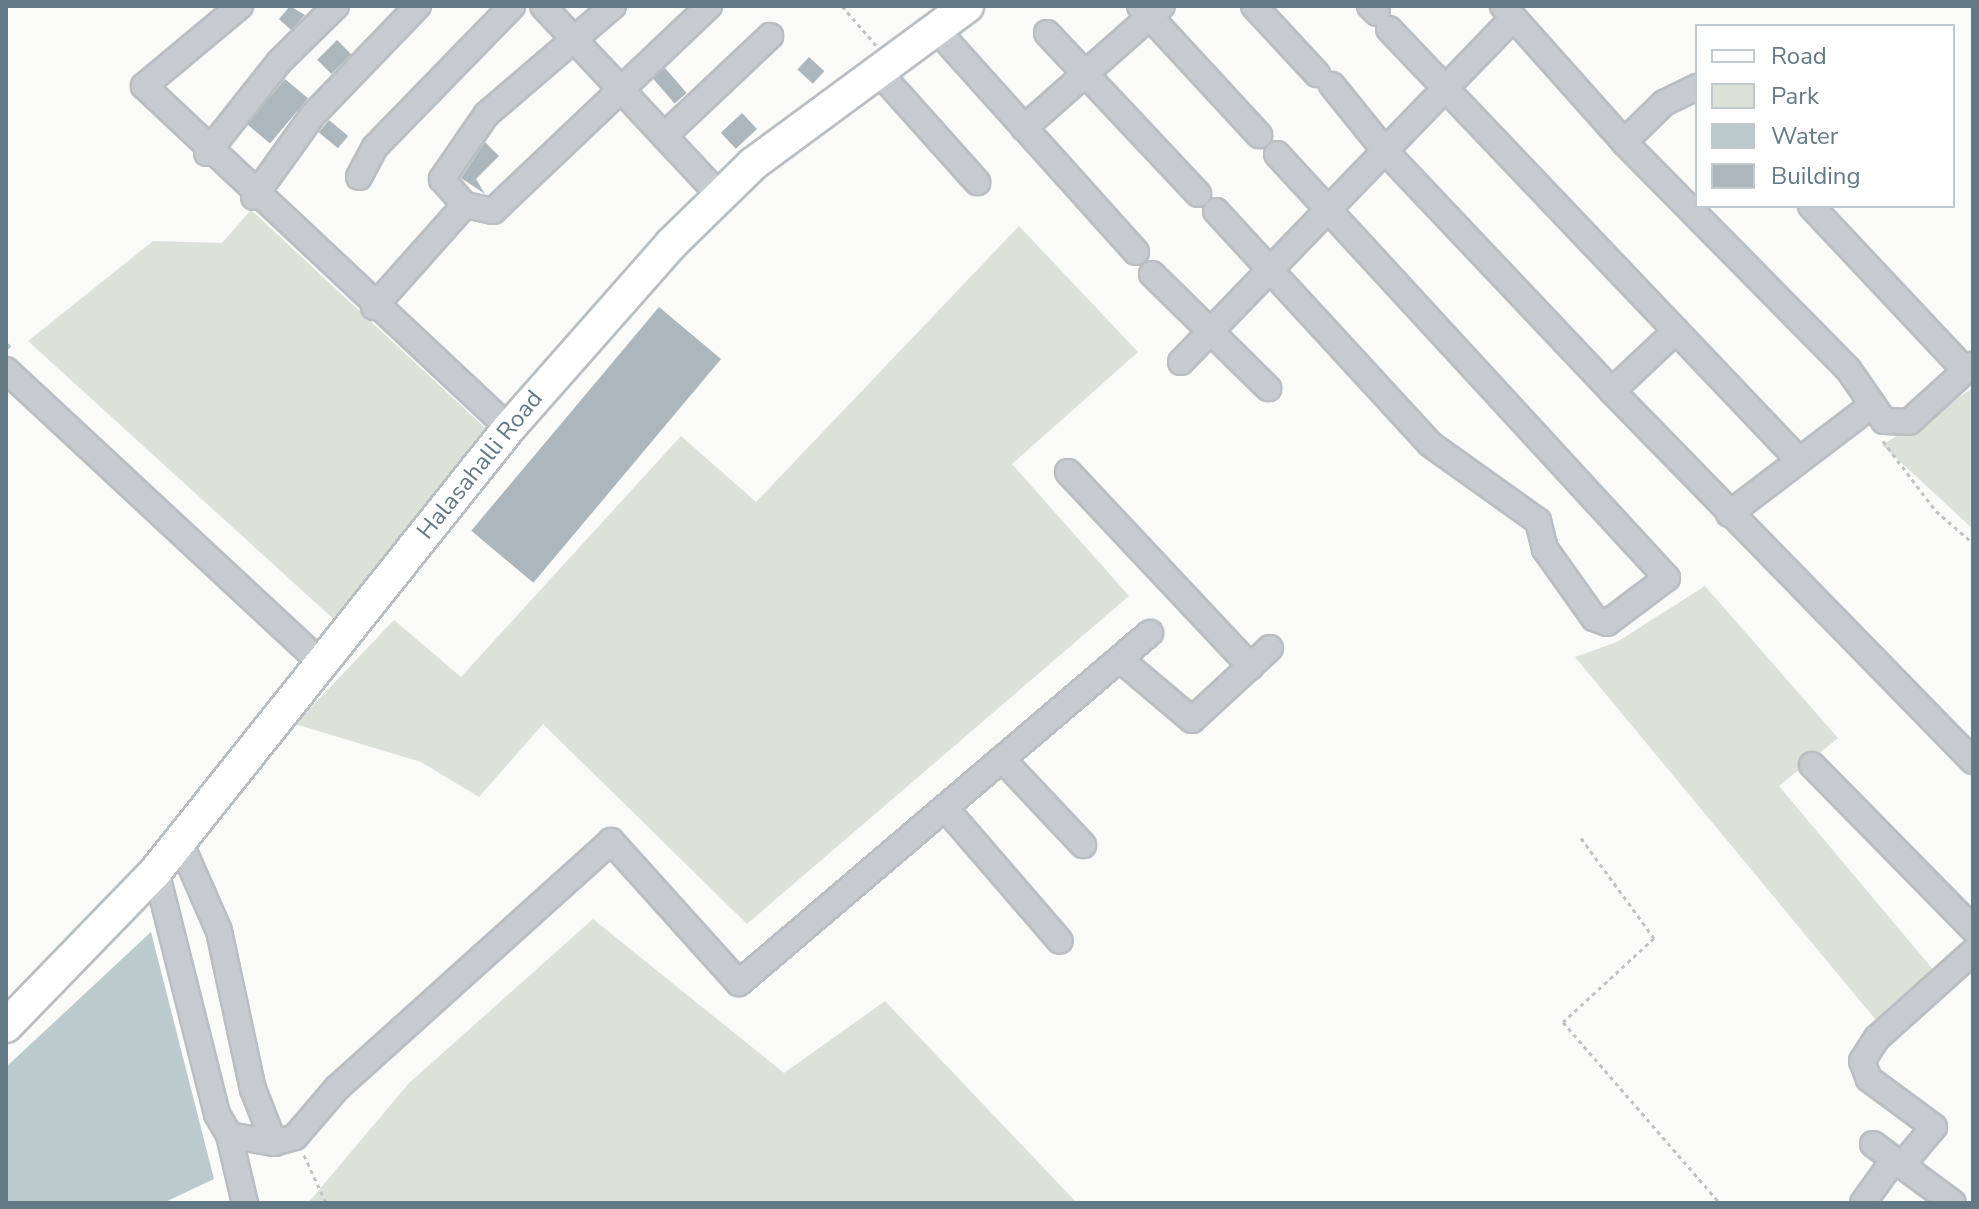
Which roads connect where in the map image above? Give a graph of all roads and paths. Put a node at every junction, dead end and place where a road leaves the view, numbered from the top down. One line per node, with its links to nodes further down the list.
1 (240, 6): 28 (street)
2 (336, 6): 28 (street)
3 (418, 6): 34 (street)
4 (512, 6): 30 (street)
5 (543, 6): 17 (street)
6 (613, 6): 17 (street)
7 (709, 6): 21 (street)
8 (842, 6): 18 (path)
9 (967, 6): 14 (main road, Halasahalli Road)
10 (1254, 6): 27 (street)
11 (1150, 10): 19 (street); 24 (street)
12 (1507, 13): 22 (street); 26 (street)
13 (1379, 16): 22 (street)
14 (935, 28): 18 (main road, Halasahalli Road); 23 (street)
15 (1047, 33): 19 (street)
16 (770, 36): 25 (street)
17 (577, 43): 21 (street); 35 (street)
18 (882, 65): 31 (street); 33 (main road, Halasahalli Road)
19 (1085, 74): 23 (street); 32 (street)
20 (1695, 88): 26 (street)
21 (621, 90): 25 (street); 35 (street)
22 (1447, 91): 27 (street); 44 (street)
23 (1024, 128): 39 (street)
24 (1259, 135)
25 (664, 136): 33 (street)
26 (1624, 142): 50 (street)
27 (1385, 151): 36 (street); 49 (street)
28 (207, 153): 34 (street)
29 (1277, 154): 36 (street)
30 (359, 177)
31 (977, 182)
32 (1198, 194)
33 (720, 196): 51 (main road, Halasahalli Road)
34 (254, 197): 42 (street)
35 (465, 205): 42 (street)
36 (1327, 208): 40 (street); 40 (street)
37 (1813, 208): 46 (street)
38 (1216, 211): 40 (street)
39 (1136, 252)
40 (1268, 271): 43 (street)
41 (1152, 274): 43 (street)
42 (374, 307): 51 (street)
43 (1211, 331): 45 (street); 48 (street)
44 (1676, 331): 49 (street); 52 (street)
45 (1181, 362)
46 (1969, 366): 50 (street)
47 (6, 370): 59 (street)
48 (1268, 388)
49 (1612, 391): 54 (street)
50 (1878, 413): 52 (street); 55 (path)
51 (509, 428): 59 (main road, Halasahalli Road)
52 (1797, 458): 54 (street)
53 (1068, 472): 60 (street)
54 (1729, 514): 62 (street)
55 (1973, 543)
56 (1150, 633): 58 (street)
57 (1270, 648): 60 (street)
58 (1121, 660): 60 (street); 61 (street)
59 (320, 662): 66 (main road, Halasahalli Road)
60 (1251, 667)
61 (1003, 760): 64 (street); 67 (street)
62 (1973, 761)
63 (1812, 765): 69 (street)
64 (946, 809): 70 (street); 74 (street)
65 (1581, 838): 79 (path)
66 (180, 842): 68 (main road, Halasahalli Road); 74 (street)
67 (1083, 845)
68 (156, 871): 72 (main road, Halasahalli Road); 73 (street)
69 (1973, 929)
70 (1060, 941)
71 (1973, 952): 76 (street)
72 (6, 1026)
73 (229, 1135): 74 (street); 77 (street)
74 (284, 1140): 78 (path)
75 (1873, 1144): 76 (street)
76 (1897, 1164): 80 (street); 81 (street)
77 (245, 1203)
78 (326, 1203)
79 (1720, 1203)
80 (1863, 1203)
81 (1953, 1203)

